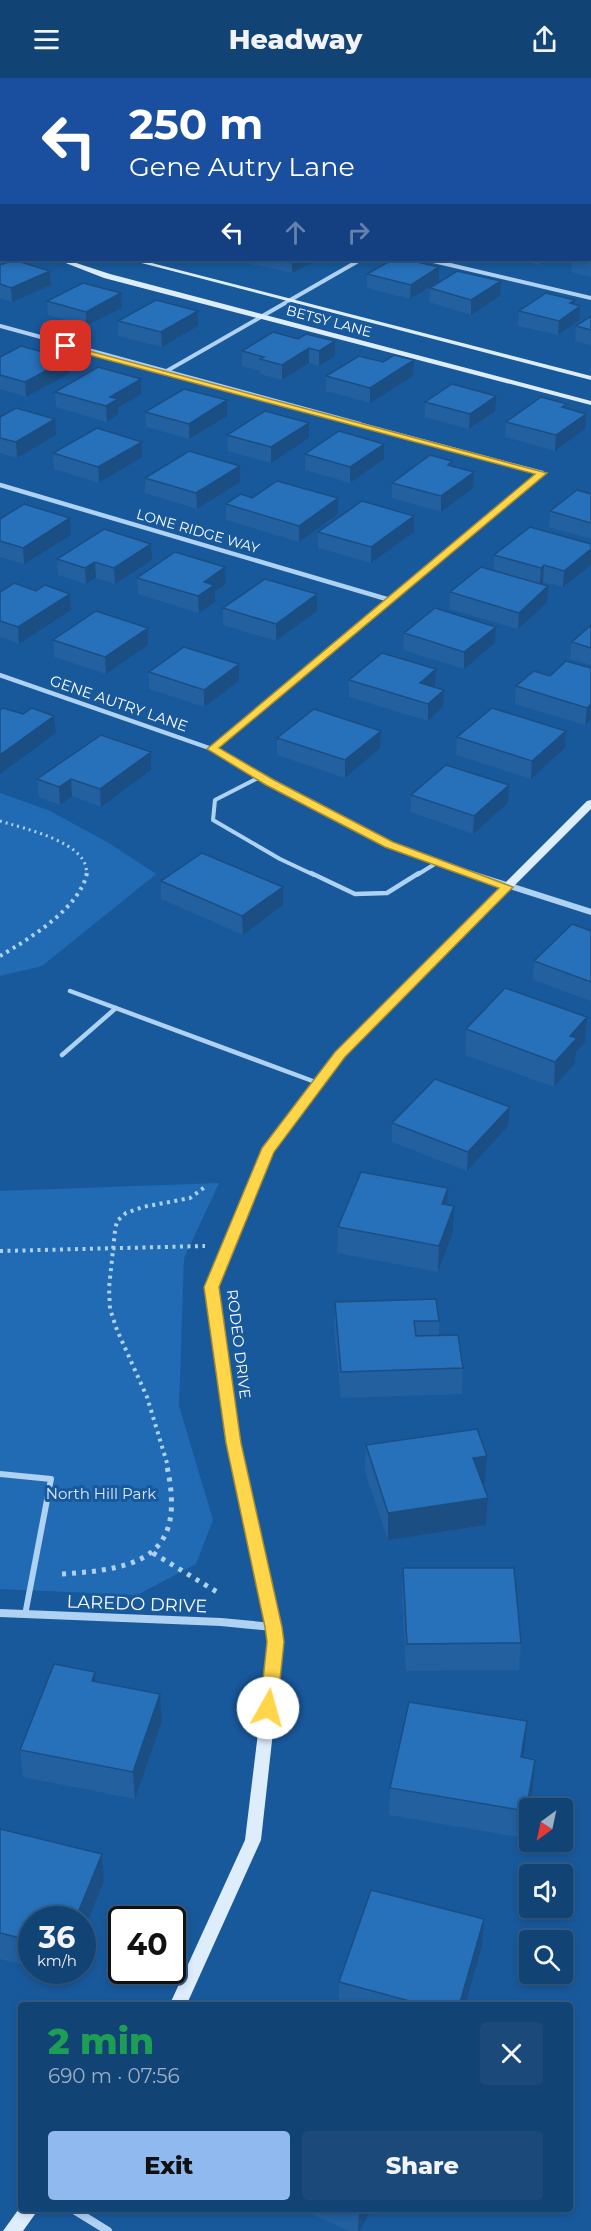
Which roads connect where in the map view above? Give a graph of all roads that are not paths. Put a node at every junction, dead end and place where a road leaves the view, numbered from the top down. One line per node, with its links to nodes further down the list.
1 (65, 261): 7 (main road, BETSY LANE)
2 (138, 261): 6 (main road, BETSY LANE)
3 (358, 261): 6 (street)
4 (433, 261): 5 (street)
5 (591, 298)
6 (288, 301): 7 (street); 10 (main road, BETSY LANE)
7 (261, 317): 9 (street); 11 (main road, BETSY LANE)
8 (0, 326): 9 (street)
9 (165, 372): 13 (street)
10 (591, 378)
11 (591, 403)
12 (0, 485): 13 (street, LONE RIDGE WAY)
13 (390, 600): 15 (street)
14 (0, 675): 15 (street, GENE AUTRY LANE)
15 (212, 749): 16 (street, GENE AUTRY LANE)
16 (260, 777): 18 (street, GENE AUTRY LANE); 18 (lane)
17 (591, 803): 19 (main road, RODEO DRIVE)
18 (438, 862): 19 (street, GENE AUTRY LANE)
19 (507, 887): 20 (street, GENE AUTRY LANE); 24 (main road, RODEO DRIVE)
20 (591, 912)
21 (70, 991): 22 (lane)
22 (116, 1008): 23 (lane); 24 (lane)
23 (62, 1055)
24 (318, 1083): 28 (main road, RODEO DRIVE)
25 (0, 1474): 27 (lane)
26 (0, 1613): 27 (street, LAREDO DRIVE)
27 (26, 1615): 28 (street, LAREDO DRIVE)
28 (274, 1627): 29 (main road, RODEO DRIVE)
29 (179, 2002)
30 (27, 2212): 32 (main road)
31 (77, 2212): 33 (street)
32 (12, 2231)
33 (108, 2231)

